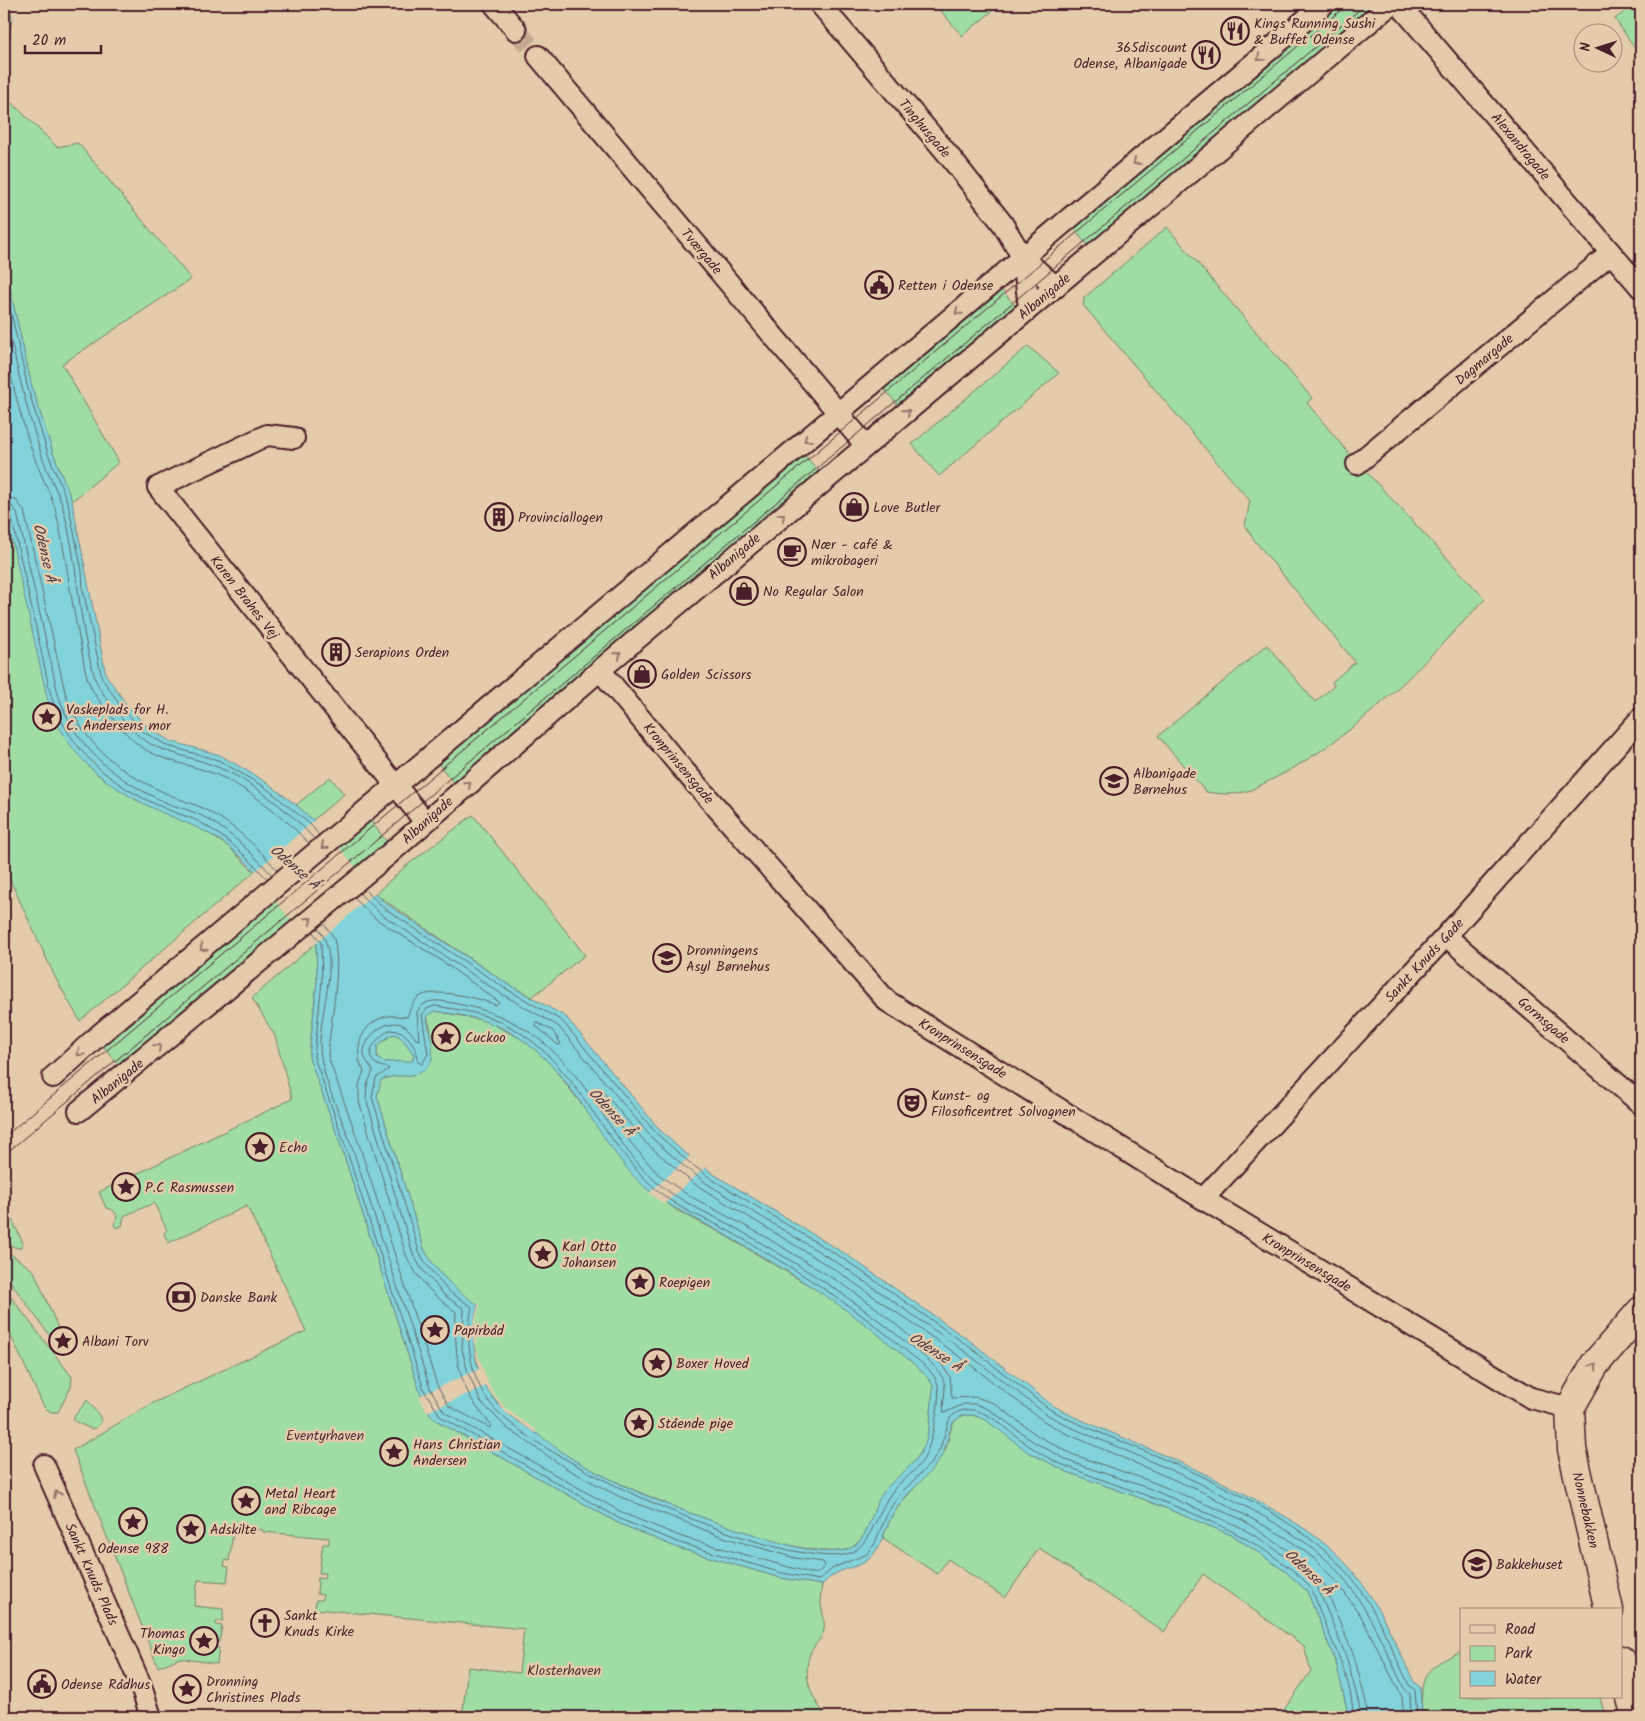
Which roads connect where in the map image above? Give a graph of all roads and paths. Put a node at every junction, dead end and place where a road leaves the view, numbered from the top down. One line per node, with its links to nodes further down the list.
1 (494, 4): 6 (street)
2 (820, 4): 9 (street, Tinghusgade)
3 (1324, 4): 9 (street, one-way to 9)
4 (1391, 4): 10 (street, Albanigade)
5 (1399, 4): 8 (street, Alexandragade)
6 (516, 30)
7 (538, 56): 13 (street, Tværgade)
8 (1611, 253): 11 (street, Alexandragade); 16 (street, Dagmargade)
9 (1023, 258): 10 (street, Tinghusgade); 12 (street, Tinghusgade); 13 (street, one-way to 13)
10 (1056, 287): 12 (street, Albanigade)
11 (1641, 288)
12 (1029, 308): 15 (street, Albanigade, one-way to 12)
13 (838, 414): 15 (street, Tværgade); 19 (street, one-way to 19)
14 (294, 438): 19 (street, Karen Brahes Vej)
15 (866, 446): 17 (street, Albanigade, one-way to 15)
16 (1357, 464)
17 (600, 670): 20 (street, Albanigade, one-way to 17); 25 (street, Kronprinsensgade)
18 (1641, 718): 21 (street, Sankt Knuds Gade)
19 (397, 785): 20 (street, Karen Brahes Vej); 22 (street, one-way to 22)
20 (425, 822): 24 (street, Albanigade, one-way to 20)
21 (1446, 936): 23 (street, Gormsgade); 25 (street, Sankt Knuds Gade)
22 (54, 1077)
23 (1641, 1104)
24 (79, 1111)
25 (1203, 1199): 27 (street, Kronprinsensgade)
26 (1641, 1311): 27 (main road, one-way to 26)
27 (1570, 1408): 29 (main road, Nonnebakken)
28 (44, 1465): 31 (street, Sankt Knuds Plads, one-way to 28)
29 (1609, 1608)
30 (1622, 1664): 32 (main road)
31 (151, 1717)
32 (1636, 1717)

